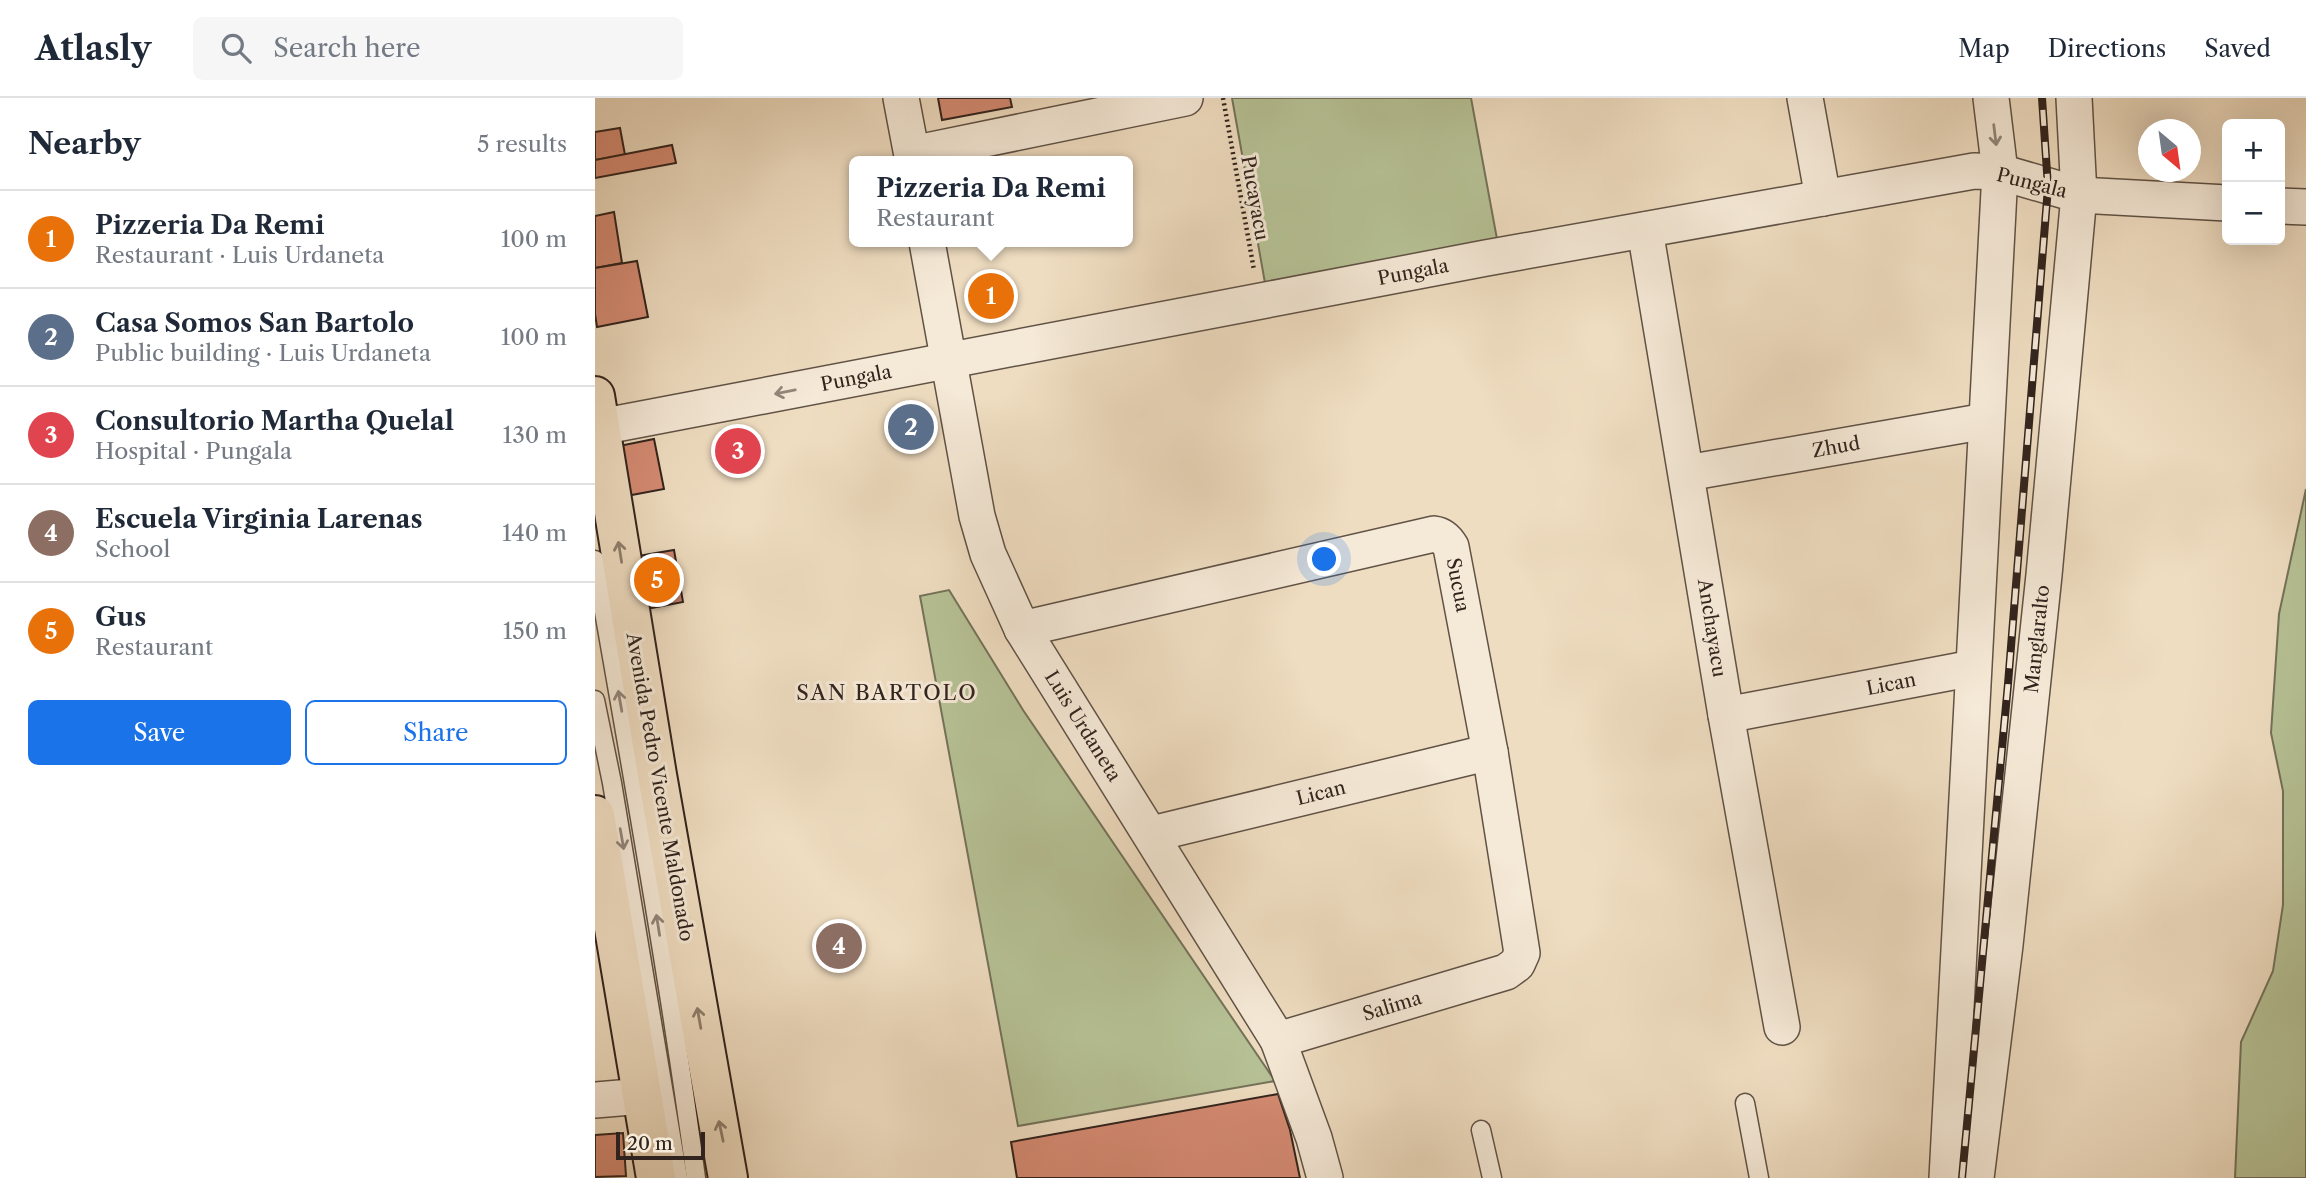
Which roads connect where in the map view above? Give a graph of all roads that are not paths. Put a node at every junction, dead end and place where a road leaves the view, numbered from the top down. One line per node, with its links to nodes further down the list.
1 (901, 98): 6 (street)
2 (1185, 98): 7 (street)
3 (1805, 98): 10 (street)
4 (1991, 98): 8 (street, one-way to 8)
5 (2074, 98): 9 (street, Manglaralto)
6 (912, 156)
7 (917, 156)
8 (2000, 172): 9 (street, Pungala); 10 (street, Pungala); 18 (street)
9 (2079, 195): 11 (street, Pungala); 43 (street, Manglaralto)
10 (1823, 198): 14 (street, Pungala)
11 (2222, 203)
12 (2285, 206): 13 (street)
13 (2306, 207)
14 (1645, 230): 16 (street, Pungala); 19 (street, Anchayacu)
15 (928, 247): 16 (street, Luis Urdaneta)
16 (948, 361): 17 (street, Pungala, one-way to 17); 21 (street, Luis Urdaneta)
17 (598, 412): 38 (main road, Avenida Pedro Vicente Maldonado, one-way to 17)
18 (1986, 421): 19 (street, Zhud); 22 (street)
19 (1687, 473): 24 (street, Anchayacu)
20 (595, 560): 37 (lane, one-way to 20)
21 (1023, 629): 25 (street, Sucua); 27 (street, Luis Urdaneta)
22 (1973, 668): 24 (street, Lican); 42 (street)
23 (595, 700): 36 (lane, one-way to 36)
24 (1726, 715): 29 (street, Anchayacu)
25 (1490, 752): 27 (street, Lican); 28 (street, Sucua)
26 (595, 815): 31 (main road)
27 (1151, 834): 30 (street, Luis Urdaneta)
28 (1506, 972): 30 (street, Salima)
29 (1781, 1027)
30 (1278, 1040): 39 (street, Luis Urdaneta)
31 (643, 1096): 32 (street); 35 (main road)
32 (595, 1100)
33 (1745, 1103): 41 (lane)
34 (1481, 1130): 40 (lane)
35 (656, 1178)
36 (678, 1178)
37 (696, 1178)
38 (728, 1178)
39 (1325, 1178)
40 (1492, 1178)
41 (1759, 1178)
42 (1947, 1178)
43 (1976, 1178)

